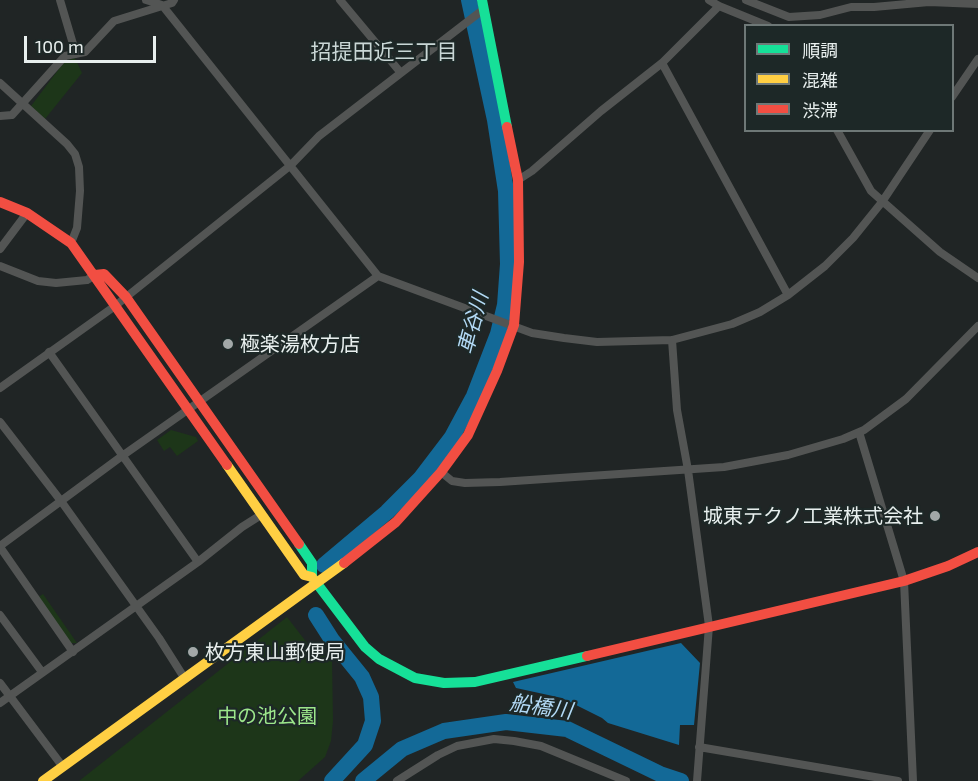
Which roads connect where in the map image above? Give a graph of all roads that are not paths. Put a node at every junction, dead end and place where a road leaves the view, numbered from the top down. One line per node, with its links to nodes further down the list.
1 (60, 0): 13 (street)
2 (146, 0): 9 (street)
3 (174, 0): 9 (street)
4 (340, 0): 16 (street)
5 (493, 0): 11 (street)
6 (709, 0): 10 (street)
7 (747, 0): 8 (street)
8 (978, 4)
9 (162, 5): 13 (street); 23 (street)
10 (719, 6): 12 (street); 15 (street)
11 (481, 8): 16 (street); 24 (street)
12 (763, 24)
13 (76, 54): 19 (street)
14 (978, 59): 18 (street)
15 (662, 63): 24 (street); 34 (street)
16 (401, 73): 23 (street)
17 (0, 83): 19 (street)
18 (954, 94)
19 (24, 104): 20 (street); 28 (street)
20 (0, 116)
21 (838, 132): 26 (street)
22 (929, 132): 26 (street)
23 (291, 165): 32 (street); 35 (street)
24 (518, 180): 37 (street)
25 (0, 202): 27 (street)
26 (882, 202): 33 (street); 34 (street)
27 (27, 213): 28 (street); 29 (street)
28 (71, 243): 31 (street)
29 (0, 249)
30 (0, 266): 31 (street)
31 (96, 275): 35 (street); 36 (street)
32 (378, 276): 37 (street); 42 (street)
33 (978, 278)
34 (788, 295): 39 (street)
35 (126, 297): 36 (street); 42 (street)
36 (115, 306): 40 (street); 43 (street)
37 (509, 324): 39 (street); 48 (street)
38 (978, 326): 45 (street)
39 (672, 340): 47 (street)
40 (50, 352): 41 (street); 46 (street)
41 (0, 388)
42 (200, 403): 43 (street); 54 (street)
43 (189, 410): 46 (street); 50 (street)
44 (0, 422): 49 (street)
45 (859, 432): 47 (street); 55 (street)
46 (122, 456): 49 (street); 53 (street)
47 (688, 470): 48 (street); 58 (street)
48 (441, 472): 54 (street)
49 (61, 501): 51 (street); 56 (street)
50 (261, 515): 53 (street); 54 (street)
51 (0, 546): 59 (street)
52 (978, 552): 55 (street)
53 (198, 562): 56 (street)
54 (315, 581): 58 (street); 61 (street)
55 (904, 581): 58 (street); 72 (street)
56 (136, 607): 59 (street); 61 (street)
57 (0, 615): 60 (street)
58 (709, 626): 65 (street)
59 (73, 652): 60 (street)
60 (42, 672): 63 (street)
61 (185, 679): 66 (street)
62 (0, 683): 63 (street)
63 (10, 696): 64 (street); 66 (street)
64 (0, 703)
65 (699, 747): 70 (street); 71 (street)
66 (63, 767): 67 (street)
67 (43, 781)
68 (397, 781): 69 (street)
69 (626, 781)
70 (698, 781)
71 (898, 781)
72 (913, 781)

